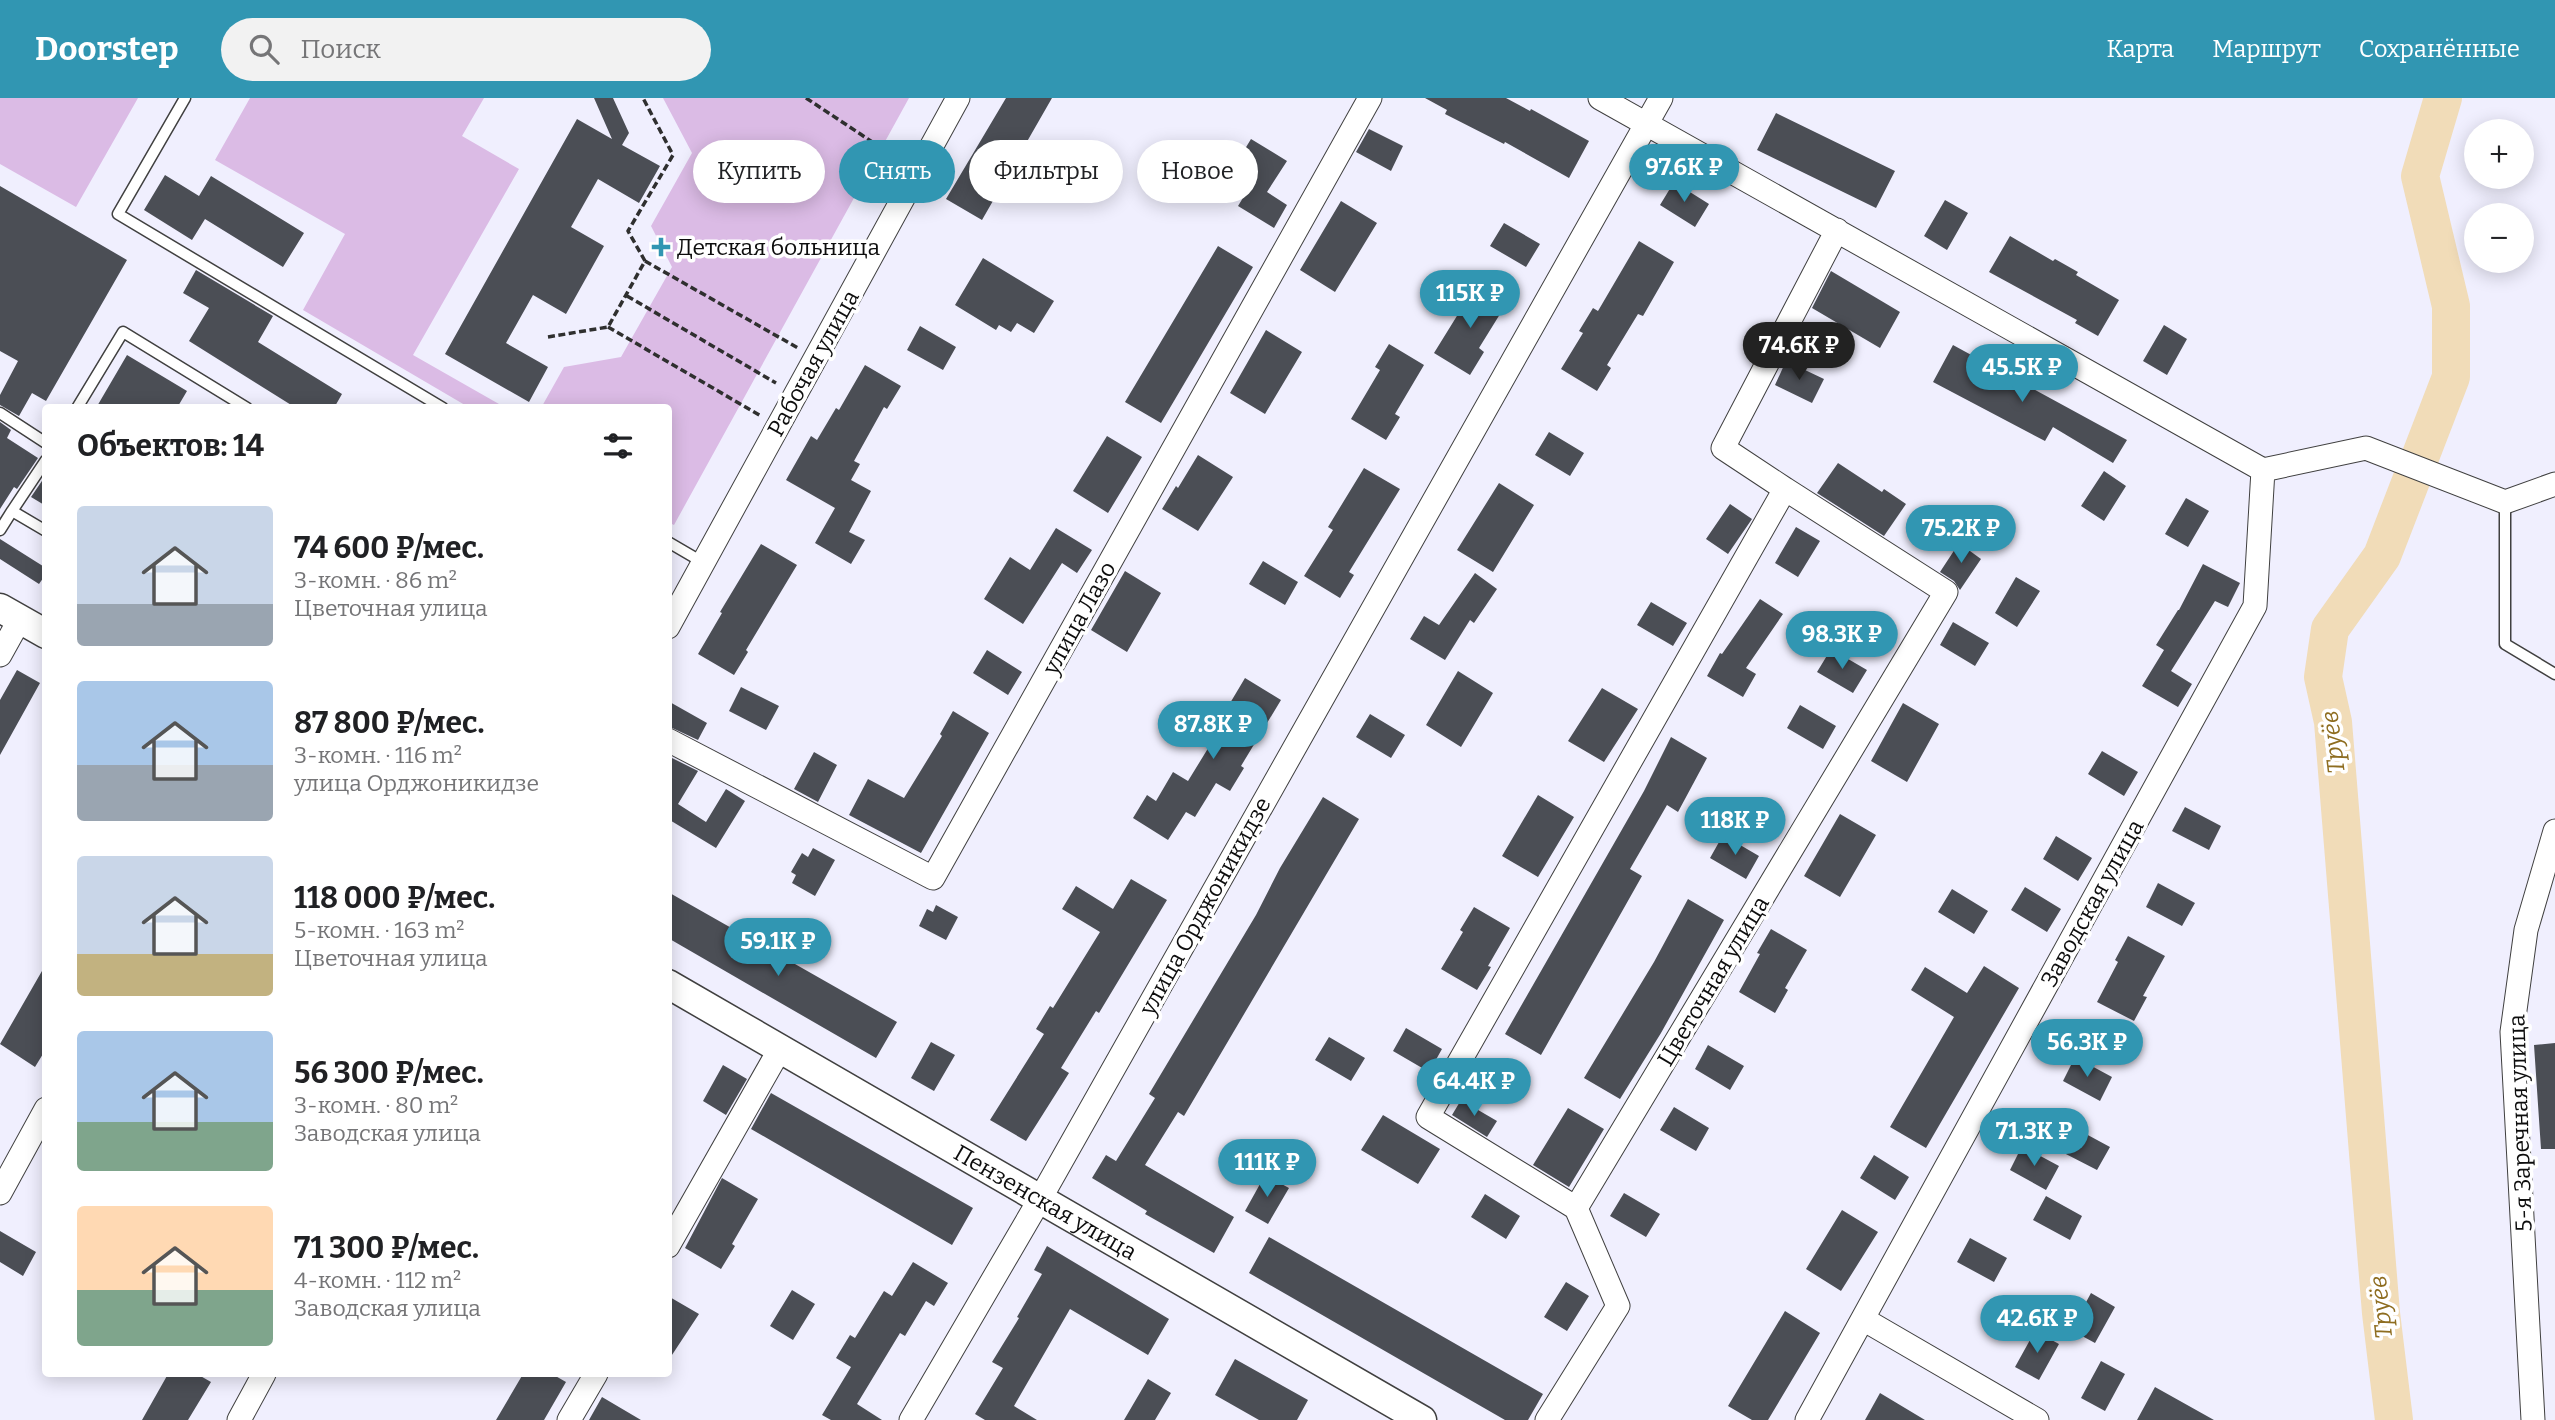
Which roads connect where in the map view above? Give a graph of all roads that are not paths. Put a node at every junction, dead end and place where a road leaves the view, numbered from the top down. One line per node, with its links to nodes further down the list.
1 (185, 98): 10 (lane)
2 (958, 98): 22 (street, Рабочая улица)
3 (1370, 98): 28 (street, улица Лазо)
4 (1600, 98): 6 (street)
5 (1661, 98): 6 (street, улица Орджоникидзе)
6 (1646, 124): 7 (street); 34 (street, улица Орджоникидзе)
7 (1837, 230): 14 (street); 16 (street, Цветочная улица)
8 (80, 404): 9 (lane)
9 (241, 404)
10 (436, 404)
11 (0, 413): 12 (lane)
12 (42, 440)
13 (42, 466): 18 (lane)
14 (2263, 470): 17 (street); 37 (street, Заводская улица)
15 (2555, 484): 17 (street)
16 (1785, 489): 35 (street); 35 (street, Цветочная улица)
17 (2505, 502): 27 (lane)
18 (12, 511): 19 (lane); 20 (lane)
19 (42, 529)
20 (0, 530)
21 (672, 544): 22 (lane)
22 (704, 563): 24 (street, Рабочая улица)
23 (10, 614): 25 (street); 26 (street)
24 (672, 617)
25 (42, 632)
26 (0, 655)
27 (2555, 674)
28 (672, 742)
29 (2555, 831): 47 (street, 5-я Заречная улица)
30 (672, 986): 31 (street, Пензенская улица)
31 (781, 1047): 34 (street, Пензенская улица); 36 (street)
32 (42, 1116): 33 (street)
33 (0, 1193)
34 (1040, 1199): 42 (street, улица Орджоникидзе); 43 (street, Пензенская улица)
35 (1576, 1208): 44 (street)
36 (672, 1239)
37 (1863, 1319): 45 (street, Заводская улица); 46 (street)
38 (262, 1377): 40 (street)
39 (594, 1377): 41 (street)
40 (239, 1420)
41 (569, 1420)
42 (911, 1420)
43 (1422, 1420)
44 (1547, 1420)
45 (1807, 1420)
46 (2037, 1420)
47 (2533, 1420)

